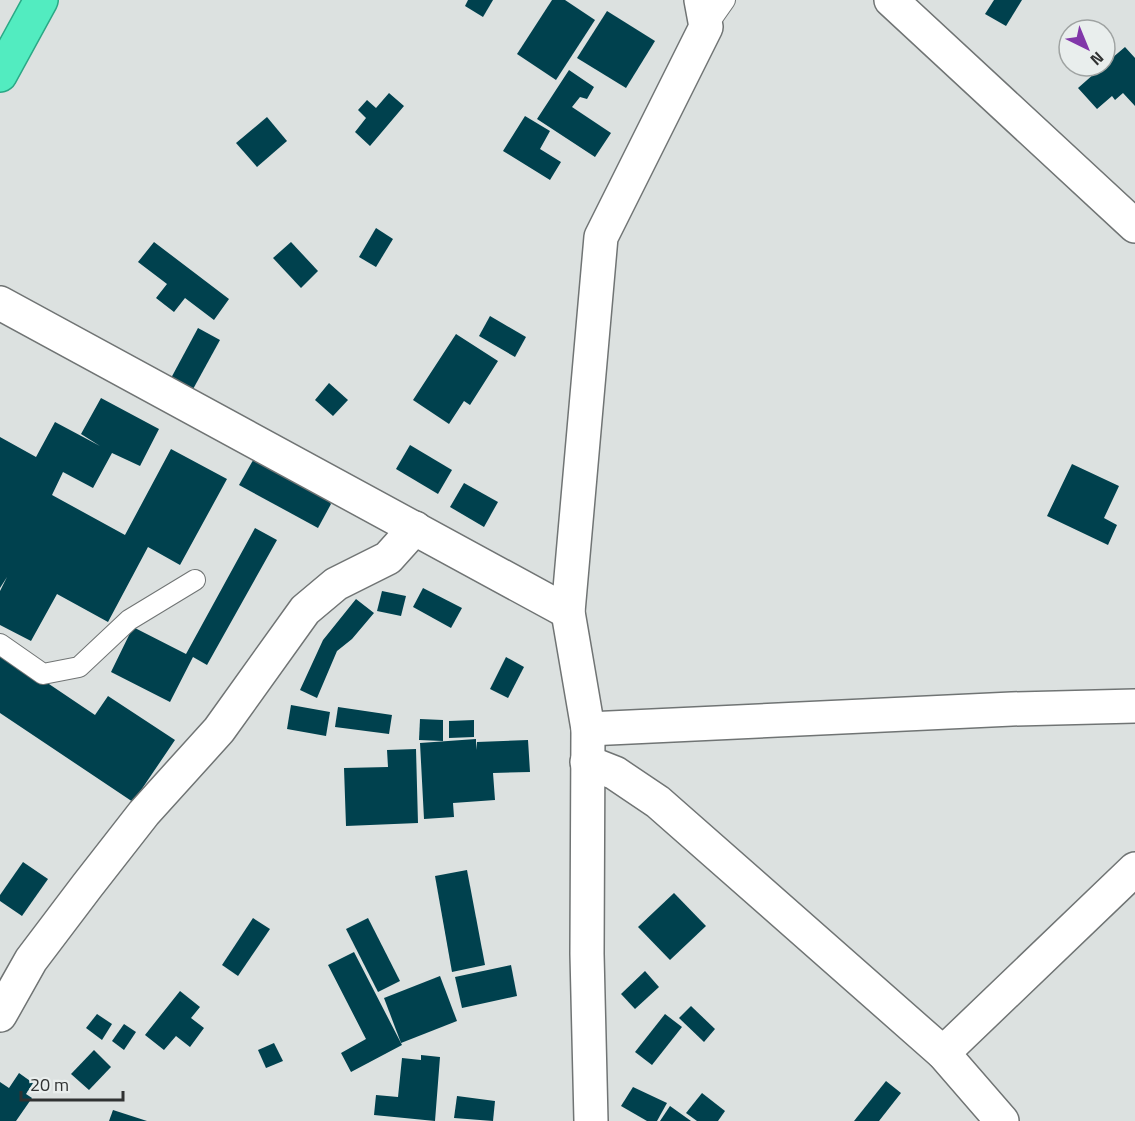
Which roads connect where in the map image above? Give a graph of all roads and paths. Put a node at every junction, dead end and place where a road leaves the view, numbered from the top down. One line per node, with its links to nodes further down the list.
1 (40, 0): 5 (highway)
2 (725, 0): 4 (lane)
3 (891, 0): 6 (street)
4 (703, 13): 10 (street)
5 (0, 75)
6 (1135, 226)
7 (0, 303): 8 (street)
8 (415, 528): 10 (street); 16 (street)
9 (195, 580): 11 (lane)
10 (568, 612): 13 (street)
11 (0, 644)
12 (1135, 706): 13 (street)
13 (588, 729): 14 (street)
14 (587, 762): 17 (street); 18 (street)
15 (1135, 869): 17 (street)
16 (0, 1016)
17 (943, 1053): 19 (street)
18 (591, 1121)
19 (1002, 1121)

